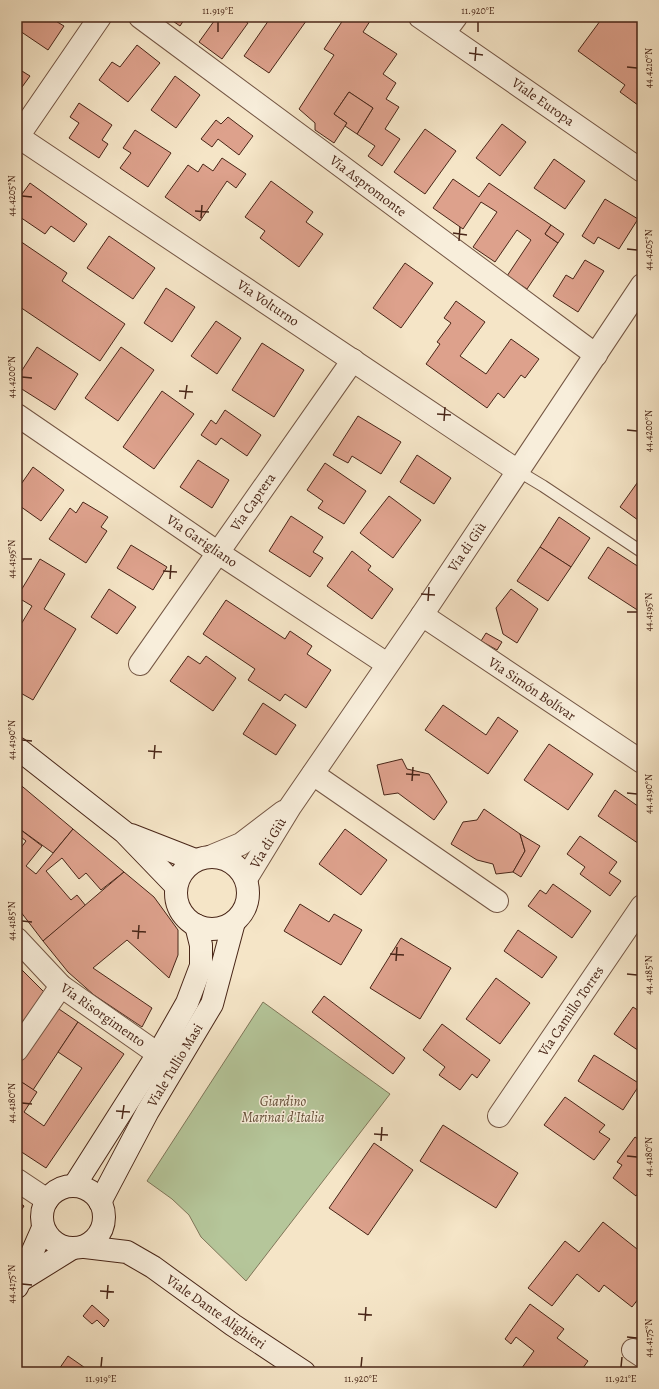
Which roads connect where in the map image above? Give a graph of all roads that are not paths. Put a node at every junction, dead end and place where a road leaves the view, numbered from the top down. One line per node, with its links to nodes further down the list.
1 (100, 17): 5 (street)
2 (140, 17): 8 (street, Via Aspromonte)
3 (420, 17): 4 (street, Viale Europa)
4 (450, 25): 6 (street, Viale Europa)
5 (17, 137): 9 (street, Via Volturno)
6 (642, 171)
7 (642, 286): 8 (street, Via di Giù)
8 (596, 355): 11 (street, Via di Giù)
9 (353, 360): 11 (street, Via Volturno); 12 (street, Via Caprera)
10 (17, 415): 12 (street, Via Garigliano)
11 (518, 471): 13 (lane); 14 (street, Via di Giù)
12 (217, 552): 15 (street, Via Caprera); 16 (street, Via Garigliano)
13 (642, 552)
14 (422, 615): 16 (street, Via di Giù); 18 (street, Via Simón Bolívar)
15 (140, 664)
16 (387, 664): 19 (street, Via di Giù)
17 (17, 748): 21 (street)
18 (642, 762)
19 (313, 774): 20 (street, Via di Giù); 25 (street)
20 (290, 807): 22 (street, Via di Giù); 23 (street, Via di Giù)
21 (124, 832): 22 (street); 24 (street)
22 (204, 858): 23 (street); 24 (street)
23 (246, 879): 27 (street, Viale Tullio Masi)
24 (176, 886): 28 (street)
25 (497, 901)
26 (642, 906): 33 (street, Via Camillo Torres)
27 (234, 922): 28 (street); 37 (street, Viale Tullio Masi)
28 (196, 925): 32 (street, Viale Tullio Masi)
29 (17, 939): 30 (street, Via Risorgimento)
30 (61, 986): 31 (street); 32 (street, Via Risorgimento)
31 (17, 1050)
32 (158, 1054): 35 (street, Viale Tullio Masi)
33 (499, 1116)
34 (17, 1180): 36 (street)
35 (74, 1186): 36 (street); 37 (street)
36 (47, 1200): 38 (street, Viale Tullio Masi)
37 (102, 1210): 39 (street, Viale Tullio Masi); 40 (street, Viale Dante Alighieri)
38 (44, 1228): 39 (street); 41 (street, Viale Tullio Masi)
39 (78, 1248): 40 (street, Viale Dante Alighieri); 41 (street, Viale Tullio Masi)
40 (127, 1252): 42 (street, Viale Dante Alighieri)
41 (19, 1283)
42 (304, 1372)

